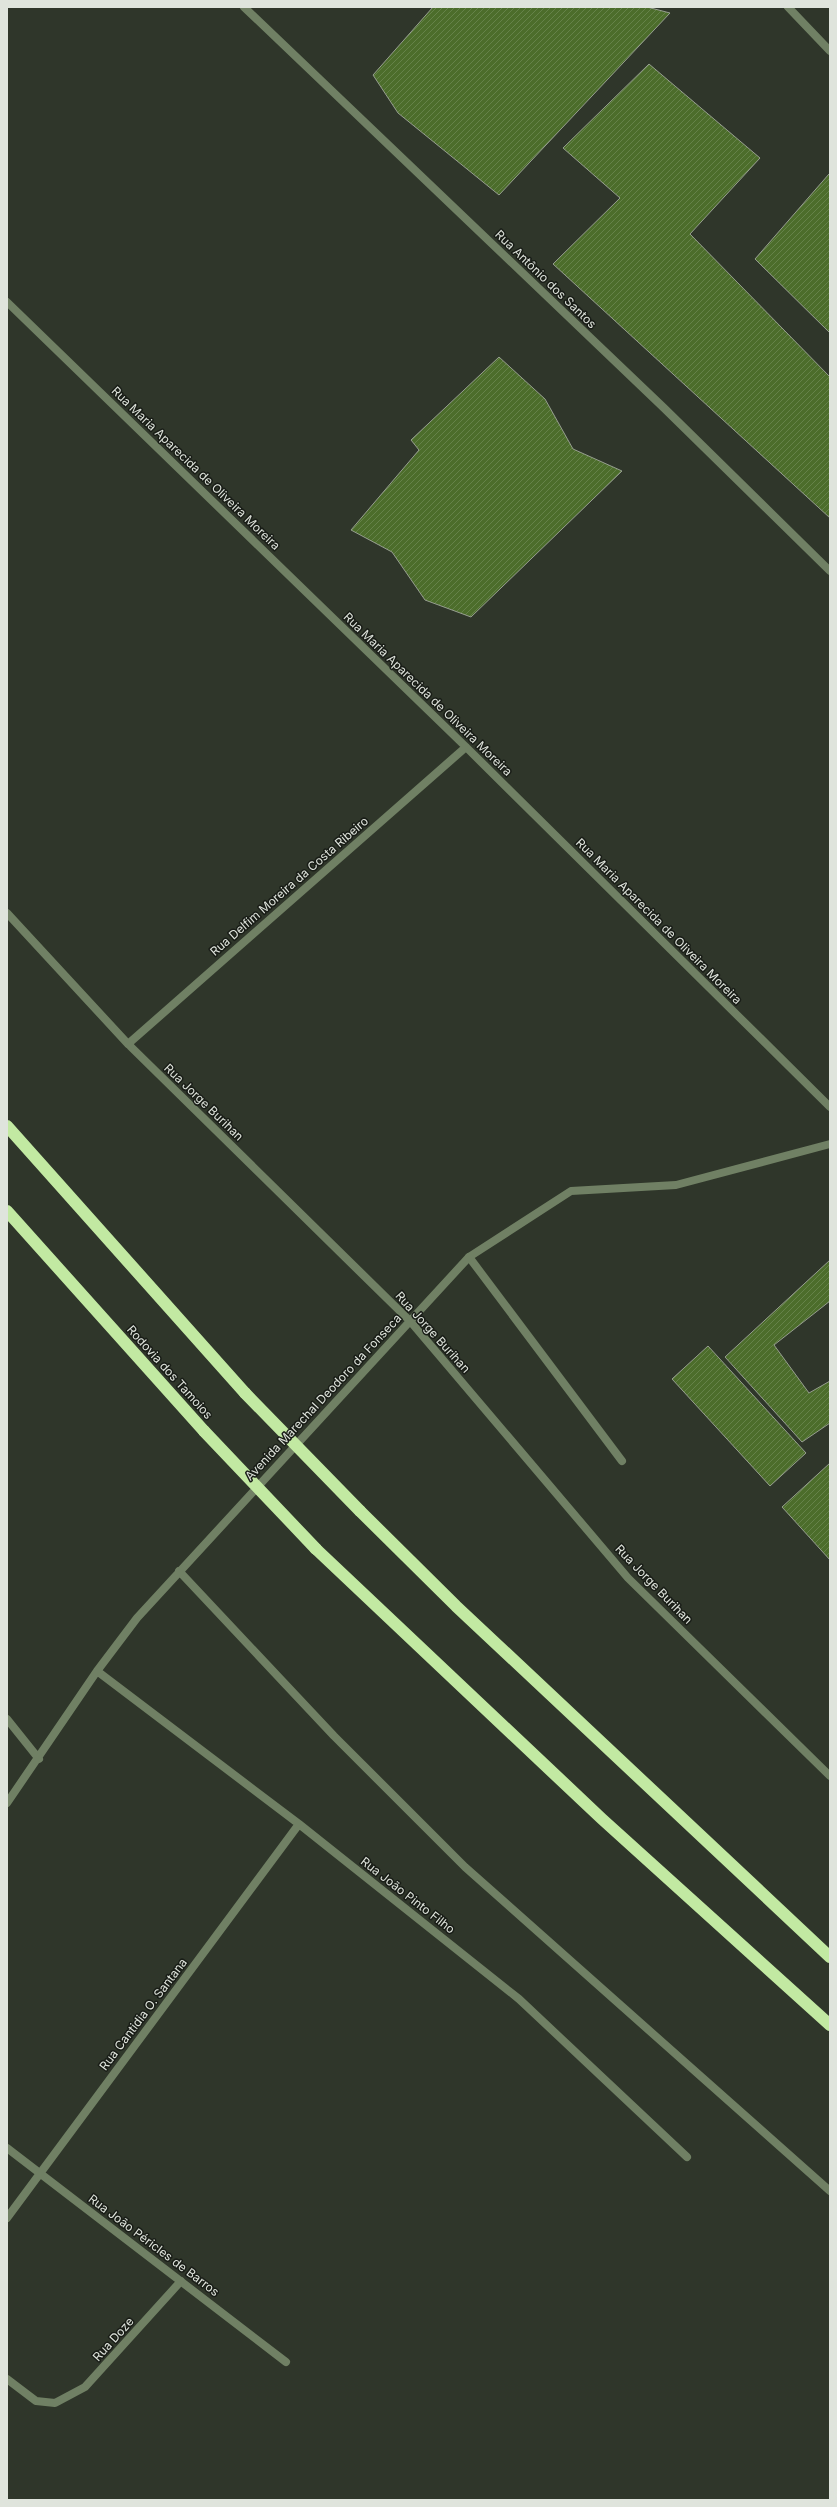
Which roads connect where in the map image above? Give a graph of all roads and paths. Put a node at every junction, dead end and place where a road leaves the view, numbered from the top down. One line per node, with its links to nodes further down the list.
1 (244, 7): 5 (street, Rua Antônio dos Santos)
2 (788, 7): 3 (street)
3 (830, 51)
4 (7, 302): 6 (street, Rua Maria Aparecida de Oliveira Moreira)
5 (830, 571)
6 (466, 747): 8 (street, Rua Delfim Moreira da Costa Ribeiro); 9 (street, Rua Maria Aparecida de Oliveira Moreira)
7 (7, 913): 8 (street, Rua Jorge Burihan)
8 (128, 1044): 14 (street, Rua Jorge Burihan)
9 (830, 1106)
10 (7, 1126): 23 (highway, bridge)
11 (830, 1144): 13 (street, Avenida Marechal Deodoro da Fonseca)
12 (7, 1211): 24 (highway, Rodovia dos Tamoios, bridge)
13 (469, 1257): 14 (street, Avenida Marechal Deodoro da Fonseca); 15 (street)
14 (410, 1321): 16 (street, Avenida Marechal Deodoro da Fonseca); 20 (street, Rua Jorge Burihan)
15 (622, 1461)
16 (179, 1571): 17 (street, Avenida Marechal Deodoro da Fonseca); 28 (street)
17 (97, 1671): 19 (street, Avenida Marechal Deodoro da Fonseca); 22 (street, Rua João Pinto Filho)
18 (7, 1719): 19 (street)
19 (39, 1759): 21 (street, Avenida Marechal Deodoro da Fonseca)
20 (830, 1776)
21 (7, 1804)
22 (299, 1824): 26 (street, Rua João Pinto Filho); 27 (street, Rua Cantidia O. Santana)
23 (830, 1957)
24 (830, 2025)
25 (7, 2148): 27 (street, Rua João Péricles de Barros)
26 (687, 2157)
27 (40, 2173): 29 (street, Rua Cantidia O. Santana); 30 (street, Rua João Péricles de Barros)
28 (830, 2191)
29 (7, 2218)
30 (181, 2281): 31 (street, Rua João Péricles de Barros); 32 (street, Rua Doze)
31 (286, 2362)
32 (7, 2379)

